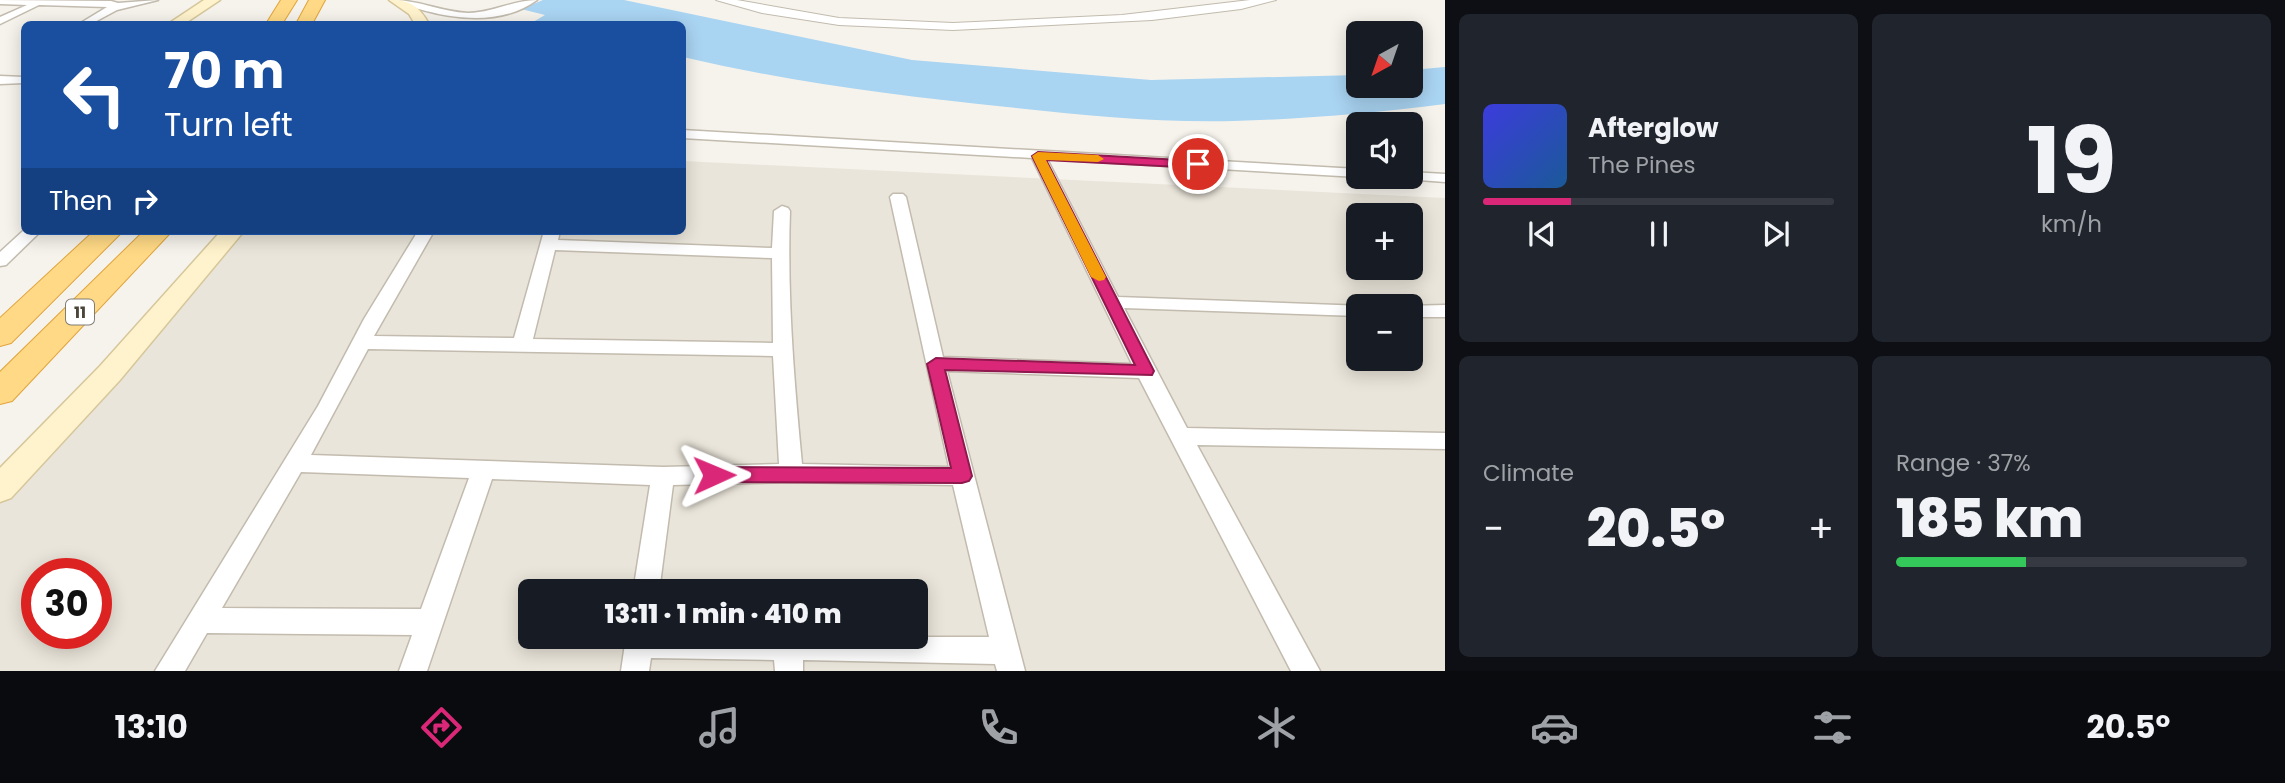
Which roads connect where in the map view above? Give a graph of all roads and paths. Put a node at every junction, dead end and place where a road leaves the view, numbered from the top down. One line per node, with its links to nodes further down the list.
1 (153, 0): 15 (street)
2 (204, 0): 18 (main road)
3 (213, 0): 19 (main road)
4 (289, 0): 20 (highway)
5 (317, 0): 21 (highway)
6 (397, 0): 7 (street); 22 (main road)
7 (532, 0)
8 (722, 0): 13 (street)
9 (750, 0): 10 (street)
10 (1226, 0)
11 (1270, 0): 13 (street)
12 (0, 1): 14 (street)
13 (1238, 2)
14 (37, 3): 15 (street); 16 (street)
15 (115, 7): 17 (street)
16 (0, 21)
17 (89, 21)
18 (171, 21)
19 (180, 21)
20 (275, 21)
21 (306, 21)
22 (420, 21)
23 (21, 77): 24 (street)
24 (0, 80)
25 (686, 134): 26 (street)
26 (1038, 156): 27 (street); 40 (street)
27 (1346, 172)
28 (1423, 176): 29 (street)
29 (1445, 177)
30 (898, 197): 48 (street)
31 (782, 211): 38 (street)
32 (29, 235): 39 (street)
33 (106, 235): 44 (highway, 11)
34 (155, 235): 50 (highway, 11)
35 (230, 235): 58 (main road)
36 (424, 235): 45 (street)
37 (549, 238): 38 (street); 46 (street)
38 (780, 253): 47 (street)
39 (0, 261)
40 (1111, 302): 41 (street); 49 (street)
41 (1346, 310)
42 (1423, 311): 43 (street)
43 (1445, 311)
44 (0, 336)
45 (362, 342): 46 (street); 53 (street)
46 (522, 344): 47 (street)
47 (783, 350): 55 (street)
48 (936, 364): 49 (street); 57 (street)
49 (1146, 371): 51 (street)
50 (0, 393)
51 (1180, 436): 52 (street); 67 (street)
52 (1445, 441)
53 (293, 463): 54 (street); 60 (street)
54 (483, 471): 56 (street); 61 (street)
55 (791, 473): 56 (street); 57 (street)
56 (663, 475): 59 (street)
57 (962, 476): 64 (street)
58 (0, 489)
59 (648, 579)
60 (200, 620): 61 (street); 65 (street)
61 (430, 622): 66 (street)
62 (638, 651): 63 (street)
63 (788, 659): 64 (street)
64 (1009, 661)
65 (169, 671)
66 (413, 671)
67 (1306, 671)

